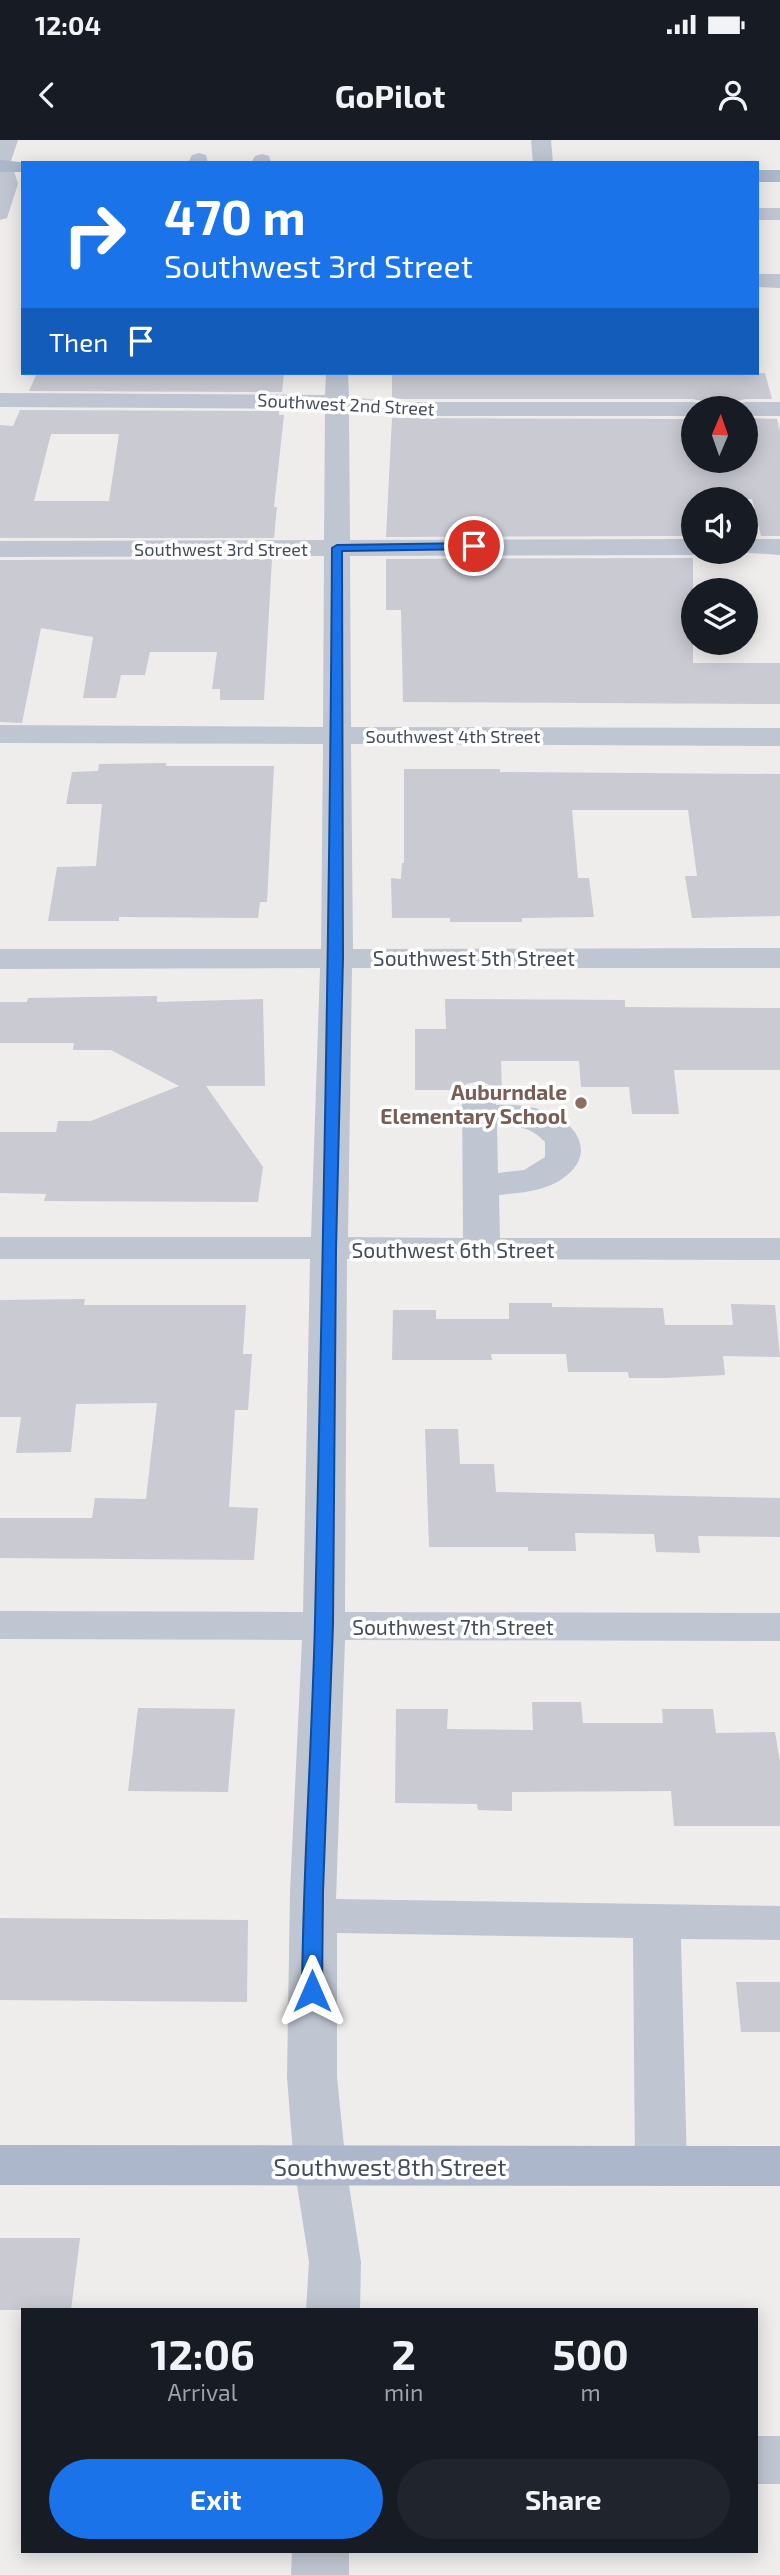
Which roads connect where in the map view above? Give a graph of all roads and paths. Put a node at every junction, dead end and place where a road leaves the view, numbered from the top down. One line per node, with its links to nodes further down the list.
1 (8, 140): 6 (street)
2 (541, 140): 3 (street)
3 (543, 161)
4 (759, 166): 5 (main road)
5 (780, 166)
6 (9, 171): 9 (street)
7 (759, 176): 8 (main road)
8 (780, 176)
9 (9, 203)
10 (759, 214): 11 (street)
11 (780, 214)
12 (0, 220): 13 (street)
13 (21, 220)
14 (759, 281): 15 (street)
15 (780, 281)
16 (337, 375): 18 (street)
17 (0, 400): 18 (street, Southwest 2nd Street)
18 (337, 403): 19 (street, Southwest 2nd Street); 25 (street)
19 (681, 409)
20 (758, 409): 21 (street)
21 (780, 409)
22 (681, 547): 25 (street, Southwest 3rd Street)
23 (758, 547): 24 (street)
24 (780, 547)
25 (337, 548): 26 (street, Southwest 3rd Street); 28 (street)
26 (0, 549)
27 (0, 734): 28 (street, Southwest 4th Street)
28 (338, 735): 29 (street, Southwest 4th Street); 30 (street)
29 (780, 737)
30 (337, 958): 31 (street, Southwest 5th Street); 32 (street, Southwest 5th Street); 37 (street)
31 (780, 958)
32 (0, 959)
33 (480, 1186): 33 (street); 35 (street)
34 (0, 1248): 37 (street, Southwest 6th Street)
35 (482, 1249): 36 (street, Southwest 6th Street); 37 (street, Southwest 6th Street)
36 (780, 1249)
37 (328, 1250): 39 (street)
38 (0, 1625): 39 (street, Southwest 7th Street)
39 (324, 1625): 40 (street, Southwest 7th Street); 41 (street)
40 (780, 1627)
41 (313, 1916): 42 (street); 45 (street)
42 (657, 1923): 43 (street); 46 (street)
43 (780, 1923)
44 (0, 2165): 45 (main road, Southwest 8th Street)
45 (320, 2166): 46 (main road, Southwest 8th Street); 48 (street)
46 (661, 2166): 47 (main road, Southwest 8th Street)
47 (780, 2166)
48 (332, 2308)
49 (758, 2460): 50 (street)
50 (780, 2460)
51 (321, 2553): 52 (street)
52 (320, 2575)

